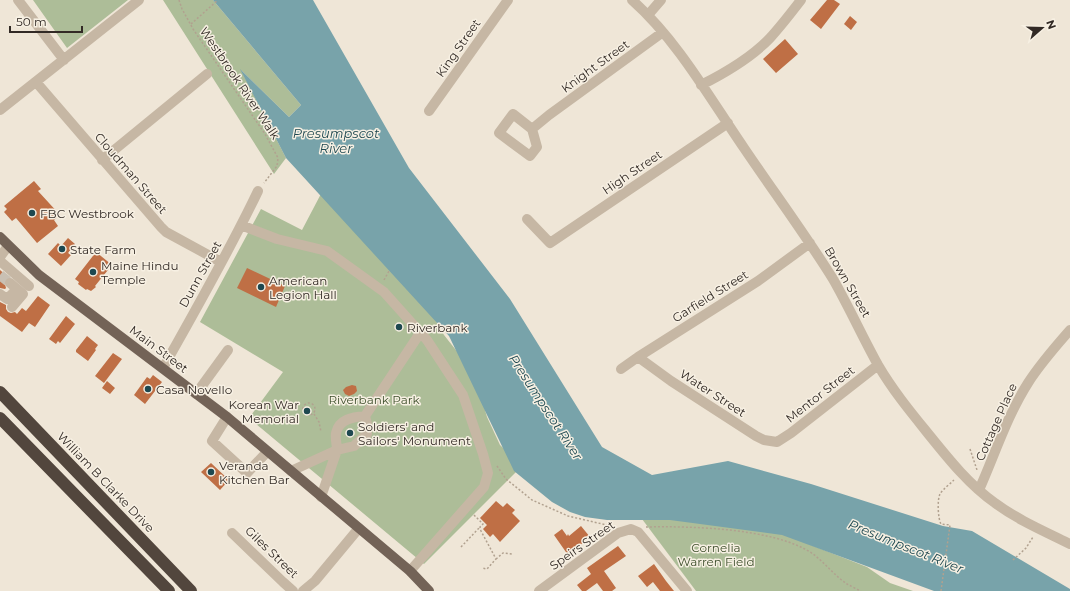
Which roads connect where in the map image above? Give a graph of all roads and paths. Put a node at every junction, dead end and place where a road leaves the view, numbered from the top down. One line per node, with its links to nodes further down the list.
1 (18, 0): 12 (street)
2 (139, 0): 12 (street)
3 (179, 0): 10 (path, Westbrook River Walk)
4 (218, 0): 10 (path)
5 (508, 0): 17 (street, King Street)
6 (632, 0): 9 (street, Brown Street)
7 (661, 0): 9 (street)
8 (801, 0): 15 (street)
9 (648, 15): 11 (street, Brown Street)
10 (190, 24): 21 (path, Westbrook River Walk)
11 (664, 32): 15 (street, Brown Street); 19 (street, Knight Street)
12 (64, 60): 14 (street)
13 (207, 74): 20 (street)
14 (36, 82): 16 (street); 20 (street, Cloudman Street)
15 (701, 85): 18 (street, Brown Street)
16 (0, 110)
17 (429, 111)
18 (728, 123): 22 (street, High Street); 25 (street, Brown Street)
19 (532, 129)
20 (102, 160): 29 (street, Cloudman Street)
21 (258, 191): 23 (street, Dunn Street)
22 (527, 219)
23 (241, 225): 29 (street, Dunn Street); 37 (street)
24 (0, 237): 26 (main road, Main Street)
25 (810, 243): 39 (street, Garfield Street); 40 (street, Brown Street)
26 (8, 246): 27 (street); 31 (main road, Main Street)
27 (0, 257)
28 (0, 261): 33 (street)
29 (221, 262): 41 (street, Dunn Street)
30 (389, 271): 32 (path)
31 (39, 275): 33 (street); 41 (main road, Main Street)
32 (383, 281)
33 (20, 288): 34 (street); 35 (street)
34 (0, 294)
35 (12, 307)
36 (1070, 330): 57 (street, Cottage Place)
37 (420, 333): 46 (street); 59 (street)
38 (228, 350): 44 (street)
39 (638, 357): 42 (street, Garfield Street); 50 (street, Water Street)
40 (878, 365): 50 (street, Mentor Street); 56 (street, Brown Street)
41 (163, 368): 44 (main road, Main Street)
42 (622, 369)
43 (0, 392): 74 (highway, William B Clarke Drive)
44 (196, 394): 48 (main road, Main Street)
45 (314, 414): 45 (path); 49 (path)
46 (364, 416): 52 (street); 52 (street)
47 (0, 418): 73 (highway)
48 (227, 418): 53 (main road, Main Street); 53 (street)
49 (320, 432)
50 (777, 442)
51 (970, 449): 57 (path)
52 (337, 450): 55 (street); 58 (street)
53 (267, 452): 55 (main road, Main Street)
54 (494, 462): 60 (path)
55 (291, 471): 58 (main road, Main Street)
56 (960, 472): 57 (street, Brown Street); 81 (path)
57 (982, 485): 64 (street, Brown Street)
58 (321, 497): 62 (main road, Main Street)
59 (466, 507): 61 (path); 72 (street)
60 (613, 526)
61 (480, 527): 67 (path); 69 (path)
62 (359, 528): 72 (main road, Main Street); 76 (street, Giles Street)
63 (631, 529): 78 (street, Speirs Street); 79 (street, Speirs Street); 80 (path)
64 (1038, 529): 66 (street, Brown Street); 70 (path)
65 (232, 532): 75 (street, Giles Street)
66 (1070, 544)
67 (461, 547)
68 (512, 554): 69 (path)
69 (496, 559): 71 (path)
70 (1013, 560)
71 (482, 568)
72 (410, 571): 77 (main road, Main Street)
73 (169, 591)
74 (191, 591)
75 (293, 591)
76 (303, 591)
77 (429, 591)
78 (539, 591)
79 (687, 591)
80 (861, 591)
81 (941, 591)

